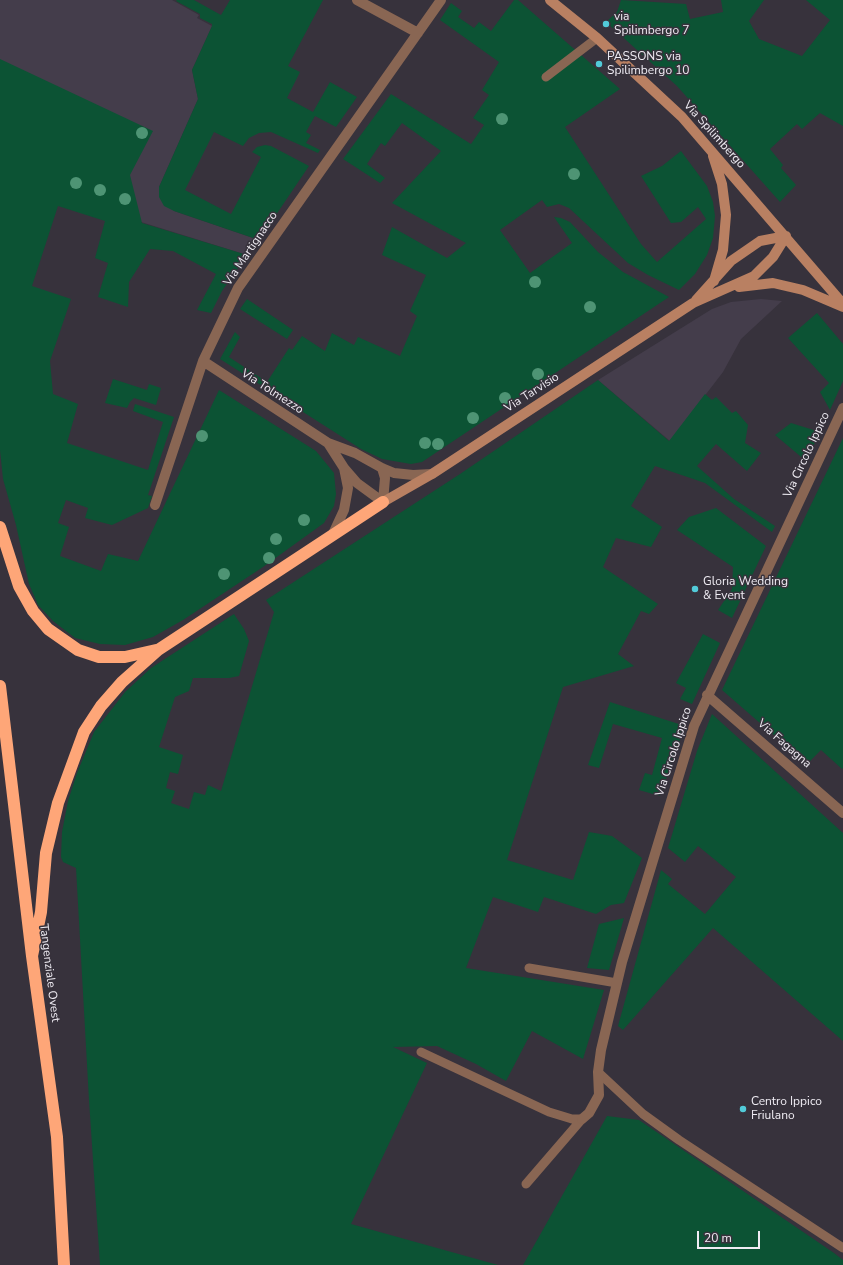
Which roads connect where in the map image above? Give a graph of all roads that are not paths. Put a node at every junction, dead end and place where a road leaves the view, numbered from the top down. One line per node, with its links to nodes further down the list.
1 (357, 0): 4 (street)
2 (441, 0): 4 (street, Via Martignacco)
3 (550, 0): 5 (main road, Via Spilimbergo)
4 (418, 33): 14 (street, Via Martignacco)
5 (597, 38): 6 (lane); 7 (main road, Via Spilimbergo)
6 (546, 77)
7 (712, 152): 8 (main road, Via Spilimbergo); 9 (main road, Via Tarvisio)
8 (786, 236): 9 (main road, Via Tarvisio); 10 (main road, Via Tarvisio); 12 (main road, Via Spilimbergo)
9 (714, 281): 11 (main road, Via Tarvisio)
10 (722, 291): 11 (main road, Via Tarvisio); 13 (main road, Via Tarvisio)
11 (693, 303): 19 (main road, Via Tarvisio)
12 (843, 304)
13 (843, 308)
14 (203, 361): 16 (street, Via Tolmezzo); 21 (street, Via Martignacco)
15 (843, 408): 26 (street, Via Circolo Ippico)
16 (328, 444): 17 (street, Via Tolmezzo); 18 (street, Via Tolmezzo)
17 (344, 468): 20 (street, Via Tolmezzo); 23 (street, Via Tolmezzo)
18 (382, 468): 19 (street, Via Tolmezzo); 20 (street)
19 (432, 474): 20 (main road, Via Tarvisio)
20 (383, 502): 23 (highway)
21 (155, 506)
22 (0, 527): 24 (highway)
23 (332, 536): 24 (highway)
24 (158, 650): 28 (highway)
25 (0, 686): 28 (highway, Tangenziale Ovest)
26 (707, 695): 27 (street, Via Fagagna); 30 (street, Via Circolo Ippico)
27 (843, 813)
28 (32, 956): 36 (highway, Tangenziale Ovest)
29 (529, 968): 30 (lane)
30 (617, 983): 32 (street, Via Circolo Ippico)
31 (422, 1052): 33 (lane)
32 (598, 1072): 33 (street, Via Circolo Ippico); 35 (lane)
33 (582, 1119): 34 (lane)
34 (526, 1184)
35 (843, 1248)
36 (64, 1265)

